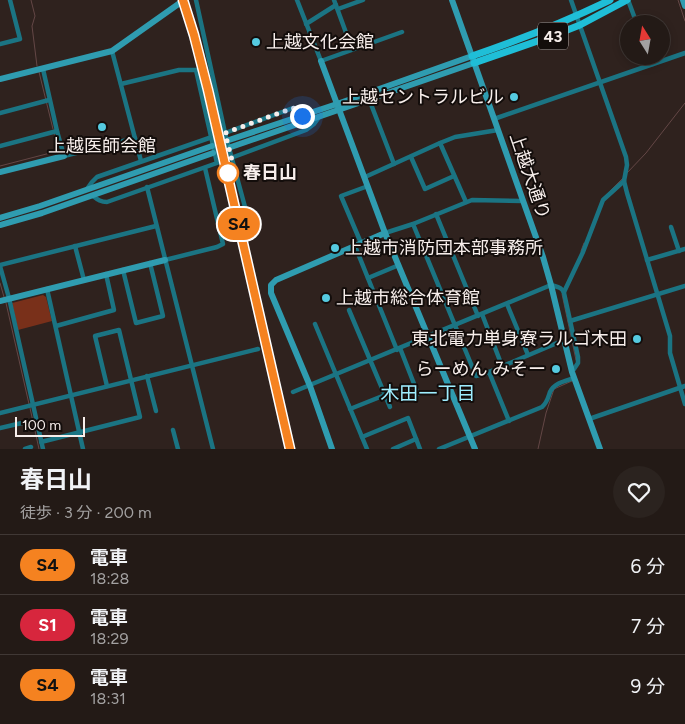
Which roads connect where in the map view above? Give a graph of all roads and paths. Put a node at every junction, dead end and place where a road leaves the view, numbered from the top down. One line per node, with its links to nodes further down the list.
1 (10, 0): 18 (street)
2 (196, 0): 39 (street)
3 (298, 0): 15 (street)
4 (363, 0): 11 (street)
5 (452, 0): 23 (street, 上越大通り)
6 (571, 0): 14 (street)
7 (610, 0): 14 (main road, 43)
8 (628, 0): 13 (street); 16 (main road, 43)
9 (683, 0): 12 (street)
10 (180, 1): 20 (street)
11 (336, 5): 15 (street); 19 (street)
12 (685, 6)
13 (634, 15)
14 (577, 17): 16 (street); 23 (main road, 43)
15 (306, 24): 24 (street)
16 (580, 25): 23 (main road, 43); 28 (street)
17 (402, 32): 19 (street)
18 (0, 44)
19 (352, 49): 24 (street)
20 (112, 52): 26 (street); 29 (street)
21 (685, 53): 22 (street)
22 (670, 58)
23 (473, 59): 30 (street); 32 (street); 36 (street, 上越大通り)
24 (321, 61): 32 (street)
25 (650, 65): 28 (street)
26 (43, 69): 27 (street); 31 (street)
27 (0, 79)
28 (599, 83): 36 (street); 53 (street)
29 (121, 84): 40 (street); 41 (street)
30 (369, 99): 32 (street); 48 (street)
31 (50, 100): 33 (street); 38 (street)
32 (338, 107): 34 (street); 35 (street); 52 (street)
33 (0, 113)
34 (302, 116): 35 (street); 39 (street)
35 (320, 116): 46 (street)
36 (494, 119): 37 (street, 上越大通り)
37 (498, 130): 42 (street); 58 (street, 上越大通り)
38 (57, 132): 43 (street); 44 (street)
39 (225, 133): 46 (street)
40 (212, 137): 47 (street); 49 (street)
41 (135, 138): 44 (street); 47 (street)
42 (440, 143): 45 (street); 51 (street)
43 (0, 146)
44 (64, 156): 50 (street)
45 (410, 157): 48 (street); 51 (street)
46 (231, 158): 60 (street)
47 (141, 162): 56 (street)
48 (394, 164): 52 (street)
49 (204, 168): 55 (street); 72 (street)
50 (0, 172)
51 (454, 176): 59 (street)
52 (365, 177): 54 (street)
53 (624, 181): 73 (street); 84 (street)
54 (368, 186): 67 (street); 68 (street)
55 (147, 187): 57 (street); 65 (street)
56 (86, 190): 57 (street); 62 (street)
57 (93, 196): 64 (street)
58 (523, 201): 59 (street); 81 (street, 上越大通り)
59 (466, 202): 61 (street)
60 (245, 207)
61 (436, 214): 63 (street); 90 (street)
62 (0, 218)
63 (413, 224): 67 (street); 94 (street)
64 (0, 225)
65 (156, 226): 69 (street); 72 (street)
66 (671, 227): 71 (street)
67 (385, 233): 68 (street); 76 (street)
68 (358, 244): 79 (street); 109 (street)
69 (75, 246): 75 (street); 80 (street)
70 (685, 250): 71 (street)
71 (679, 251): 73 (street)
72 (165, 260): 74 (street); 101 (street)
73 (647, 260): 85 (street)
74 (150, 263): 77 (street); 77 (street)
75 (0, 265): 86 (street)
76 (399, 265): 79 (street); 95 (street)
77 (123, 270): 78 (street)
78 (106, 274): 80 (street); 93 (street)
79 (368, 278): 98 (street)
80 (84, 280): 83 (street)
81 (551, 285): 84 (street); 88 (street); 96 (street, 上越大通り)
82 (685, 286): 85 (street)
83 (47, 289): 86 (street); 93 (street)
84 (564, 293): 91 (street)
85 (658, 295): 91 (street); 110 (street)
86 (10, 298): 87 (street); 116 (street)
87 (0, 301)
88 (508, 304): 90 (street); 99 (street)
89 (349, 310): 100 (street)
90 (480, 315): 94 (street); 102 (street)
91 (570, 321): 105 (street)
92 (315, 324): 104 (street)
93 (56, 326): 113 (street)
94 (455, 326): 95 (street); 103 (street)
95 (428, 337): 98 (street); 128 (street)
96 (564, 340): 99 (street); 105 (street, 上越大通り)
97 (258, 349): 101 (street)
98 (399, 349): 100 (street); 112 (street)
99 (528, 355): 102 (street)
100 (371, 361): 104 (street); 114 (street)
101 (192, 365): 106 (street); 137 (street)
102 (502, 366): 103 (street)
103 (489, 372): 122 (street)
104 (336, 375): 109 (street); 118 (street)
105 (573, 375): 121 (street, 上越大通り); 122 (street)
106 (147, 376): 107 (street); 119 (street)
107 (132, 380): 108 (street); 108 (street); 126 (street)
108 (107, 386): 113 (street)
109 (310, 386): 111 (street); 138 (street)
110 (682, 387): 115 (street); 121 (street)
111 (293, 392)
112 (418, 394)
113 (70, 395): 116 (street); 126 (street)
114 (385, 395): 117 (street); 118 (street)
115 (685, 404)
116 (32, 405): 120 (street); 130 (street)
117 (390, 407)
118 (350, 409): 127 (street)
119 (156, 411)
120 (0, 413)
121 (589, 419): 143 (street, 上越大通り)
122 (509, 421): 128 (street)
123 (26, 422): 124 (street)
124 (0, 428)
125 (173, 430): 136 (street)
126 (79, 433): 130 (street); 135 (street)
127 (362, 437): 129 (street); 139 (street)
128 (470, 437): 132 (street); 142 (street)
129 (416, 439): 140 (street); 141 (street)
130 (41, 442): 134 (street)
131 (32, 447): 133 (street)
132 (443, 448)
133 (25, 449)
134 (43, 449)
135 (83, 449)
136 (178, 449)
137 (213, 449)
138 (332, 449)
139 (367, 449)
140 (393, 449)
141 (420, 449)
142 (475, 449)
143 (600, 449)

